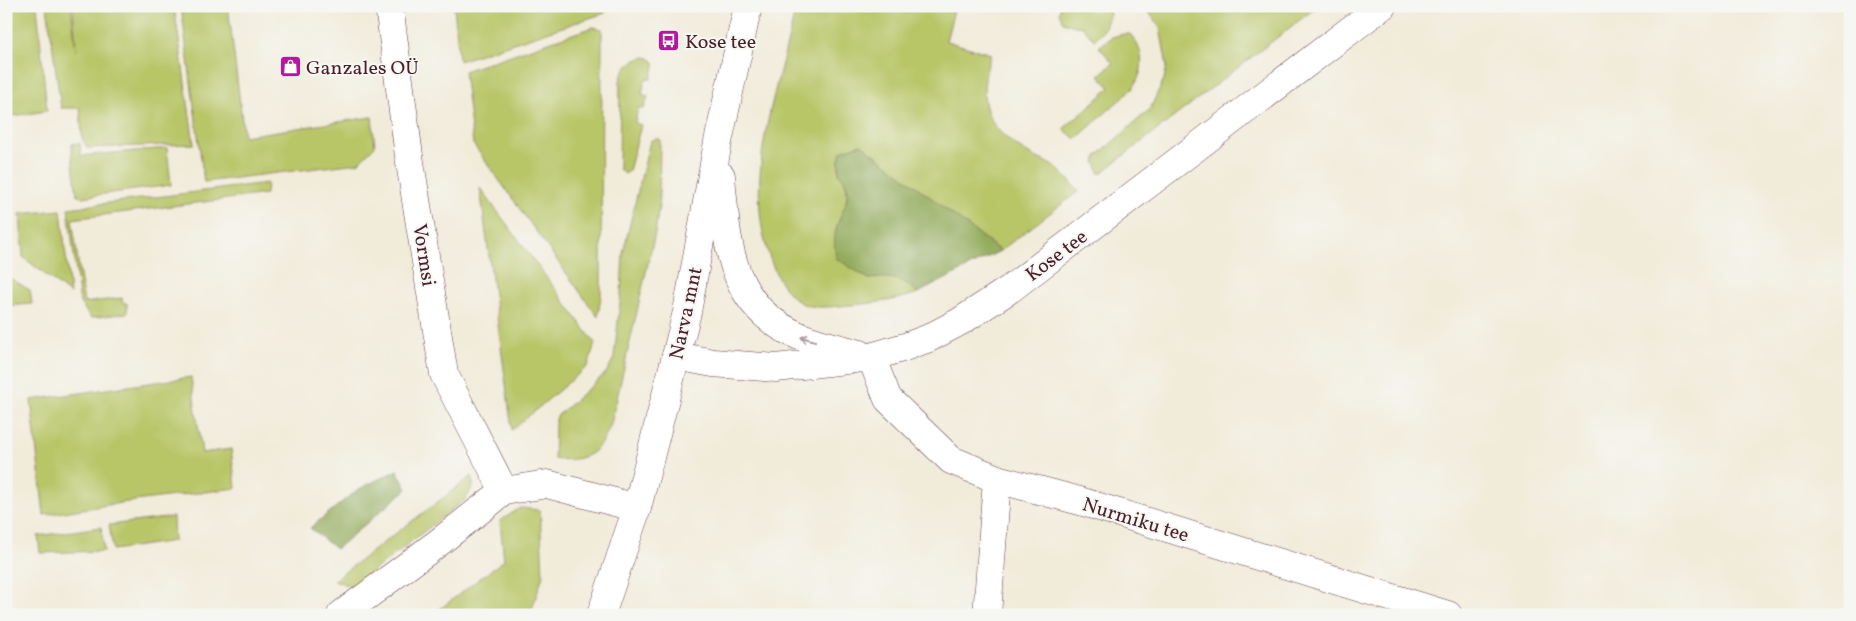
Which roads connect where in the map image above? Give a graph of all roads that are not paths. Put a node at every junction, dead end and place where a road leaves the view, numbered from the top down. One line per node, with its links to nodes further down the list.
1 (389, 6): 8 (main road, Vormsi)
2 (748, 6): 4 (main road, Narva mnt)
3 (1382, 6): 6 (main road, Kose tee)
4 (718, 142): 5 (main road, Narva mnt); 6 (main road, one-way to 4)
5 (676, 356): 6 (main road, Kose tee); 9 (main road, Narva mnt)
6 (871, 357): 7 (main road, Nurmiku tee)
7 (997, 479): 12 (main road); 13 (main road, Nurmiku tee)
8 (504, 492): 9 (main road); 10 (main road)
9 (637, 508): 11 (main road, Narva mnt)
10 (341, 615)
11 (601, 615)
12 (987, 615)
13 (1448, 615)

